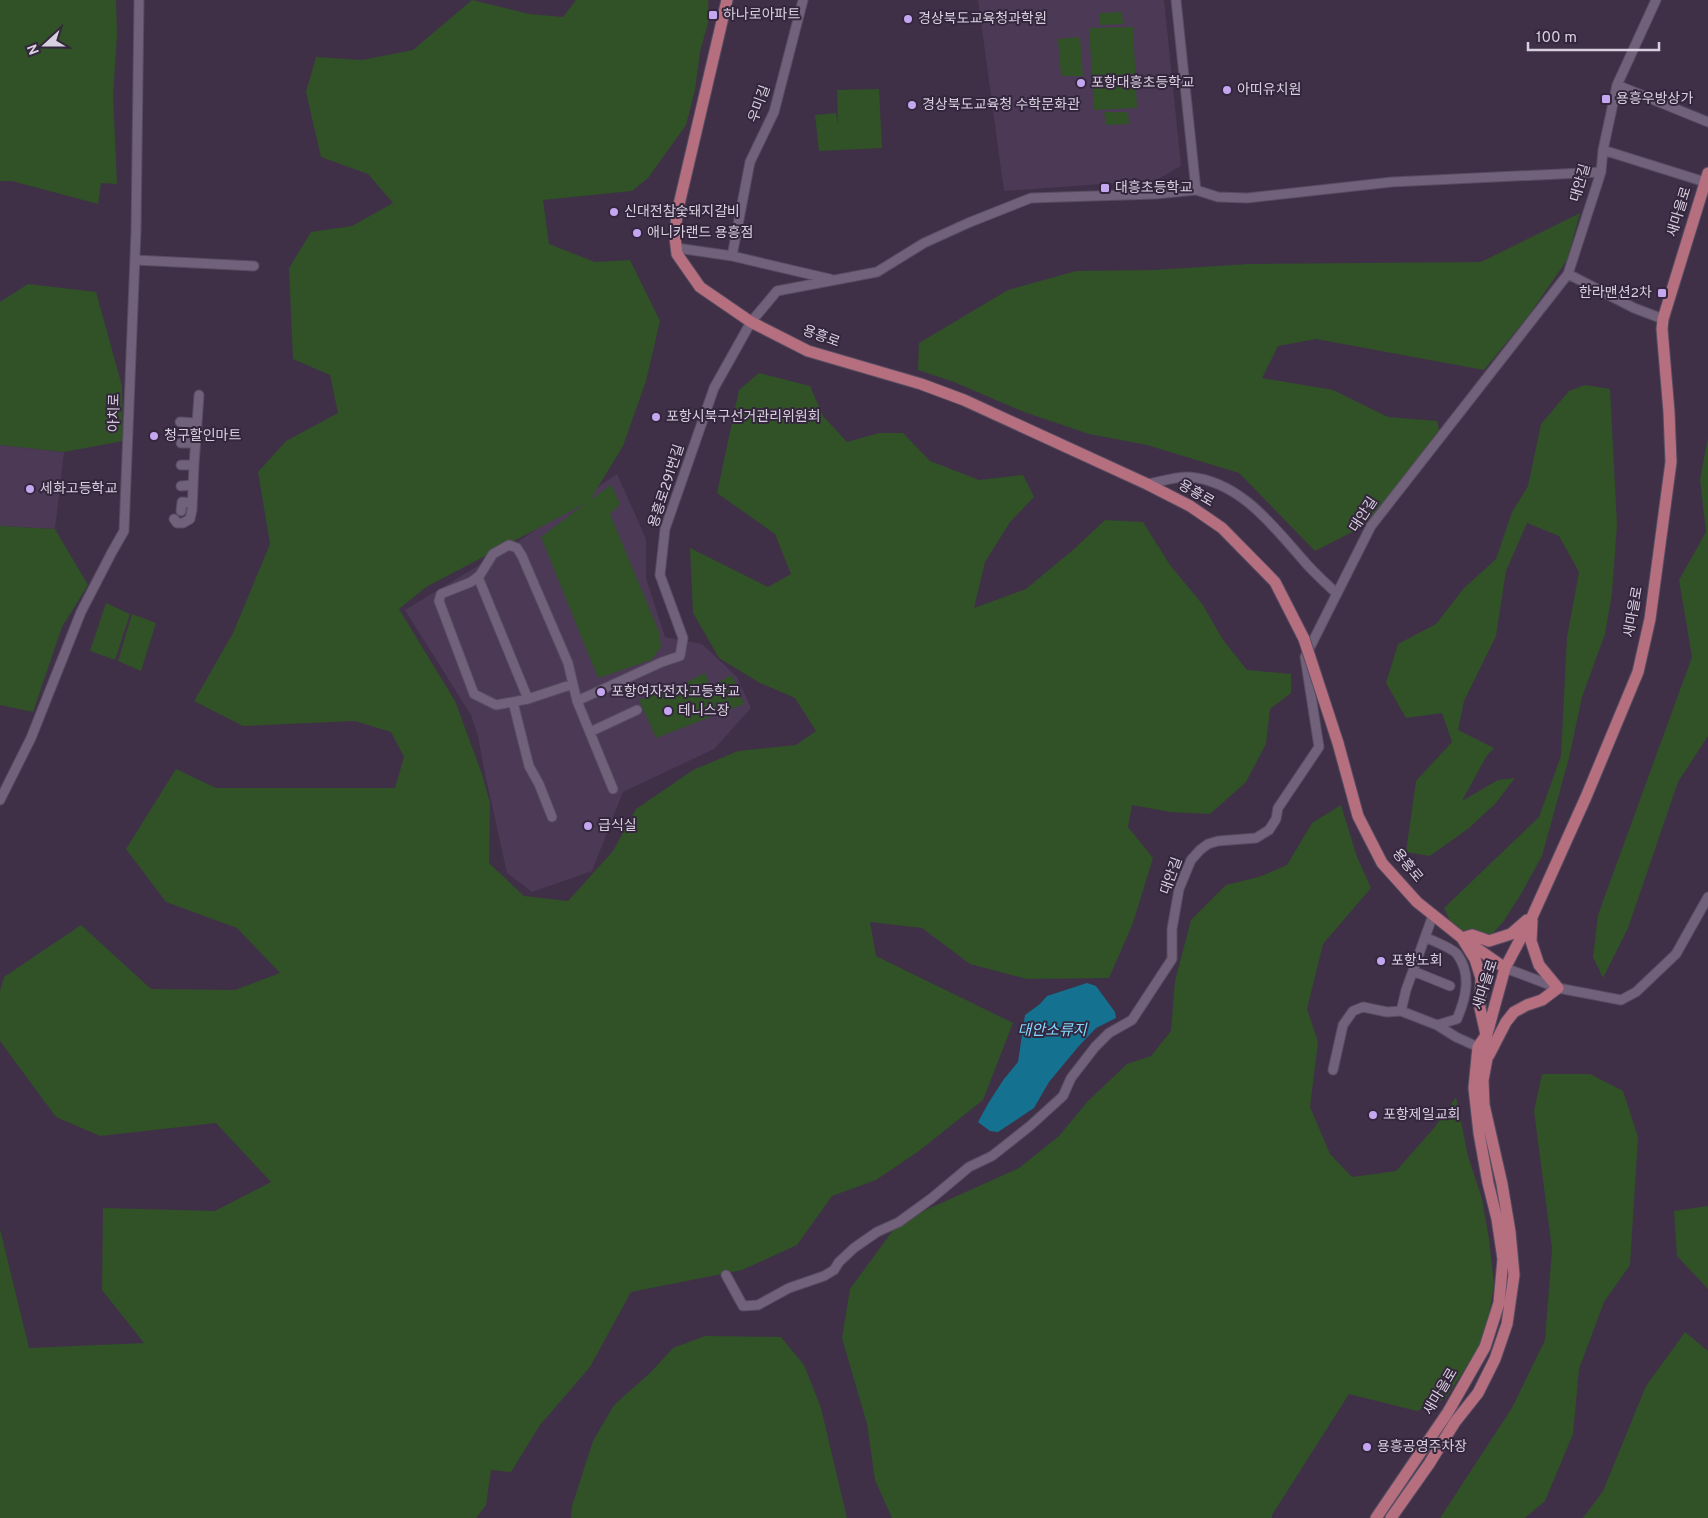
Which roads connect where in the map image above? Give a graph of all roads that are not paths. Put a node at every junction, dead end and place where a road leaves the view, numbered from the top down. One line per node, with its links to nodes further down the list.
1 (140, 0): 14 (street, 아치로)
2 (727, 0): 12 (main road, 용흥로)
3 (803, 0): 13 (street, 우미길)
4 (1176, 0): 11 (street)
5 (1656, 0): 6 (street, 대안길)
6 (1617, 85): 7 (street); 8 (street, 대안길)
7 (1708, 122)
8 (1603, 150): 9 (street, 대안길); 10 (street)
9 (1601, 172): 11 (street); 16 (street, 대안길)
10 (1706, 177): 18 (main road, 새마을로)
11 (1196, 190): 17 (street, 용흥로291번길)
12 (677, 248): 13 (street); 19 (main road, 용흥로)
13 (732, 256): 17 (street)
14 (135, 260): 15 (street); 42 (street, 아치로)
15 (254, 266)
16 (1568, 274): 18 (street); 34 (street, 대안길)
17 (835, 280): 19 (street, 용흥로291번길)
18 (1663, 319): 46 (main road, 새마을로)
19 (752, 322): 27 (main road, 용흥로); 37 (street, 용흥로291번길)
20 (199, 395): 22 (street)
21 (180, 422): 22 (street)
22 (197, 423): 24 (street)
23 (182, 443): 24 (street)
24 (196, 444): 26 (street)
25 (181, 464): 26 (street)
26 (194, 465): 29 (street)
27 (1147, 484): 34 (street); 45 (main road, 용흥로, bridge)
28 (181, 486): 29 (street)
29 (193, 486): 30 (street)
30 (192, 503): 31 (street); 32 (street)
31 (182, 511)
32 (174, 518)
33 (478, 577): 35 (street); 36 (street); 38 (street)
34 (1337, 594): 59 (street, 대안길)
35 (573, 684): 36 (street); 37 (street)
36 (528, 699): 38 (street)
37 (577, 701): 40 (street)
38 (513, 702): 43 (street)
39 (637, 710): 40 (street)
40 (590, 732): 41 (street)
41 (613, 789)
42 (0, 800)
43 (552, 817)
44 (1708, 897): 52 (street, 용흥로)
45 (1433, 914): 47 (street); 48 (main road, 용흥로)
46 (1532, 917): 48 (main road); 49 (main road, 새마을로); 52 (main road)
47 (1425, 937): 50 (street); 54 (street)
48 (1462, 938): 49 (main road, 용흥로); 55 (main road)
49 (1505, 968): 52 (street, 용흥로); 55 (main road, 새마을로)
50 (1413, 971): 51 (street); 53 (street)
51 (1450, 986)
52 (1558, 988): 57 (main road)
53 (1401, 1011): 54 (street); 58 (street)
54 (1438, 1025): 56 (street)
55 (1487, 1034): 56 (main road, 새마을로); 57 (main road, 새마을로)
56 (1478, 1047): 60 (main road, 새마을로)
57 (1487, 1059): 61 (main road, 새마을로)
58 (1333, 1070)
59 (726, 1275)
60 (1376, 1518)
61 (1391, 1518)

